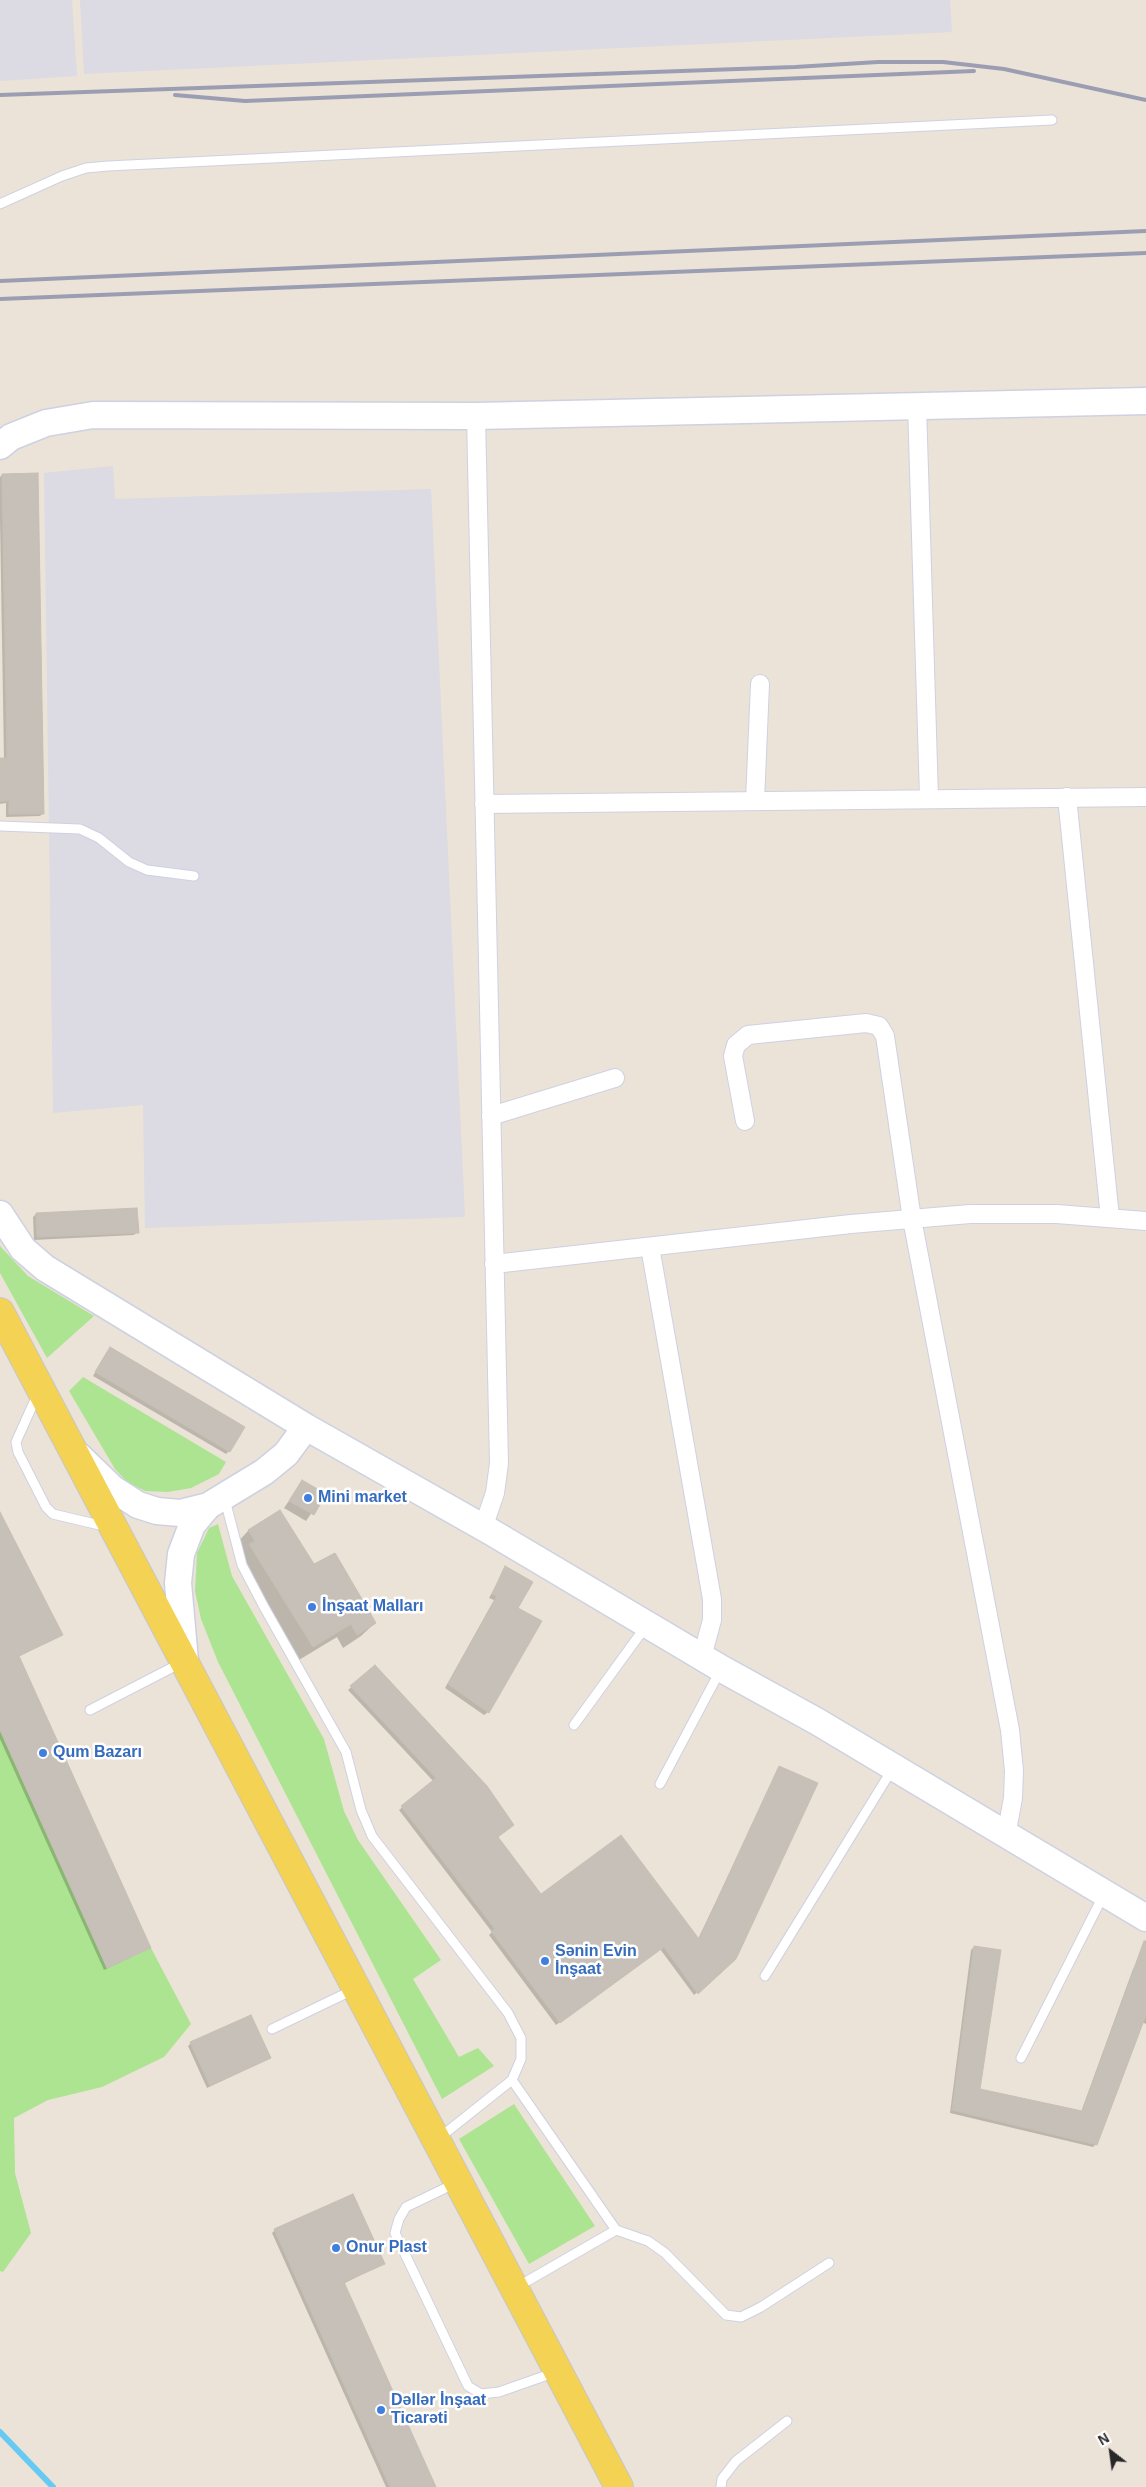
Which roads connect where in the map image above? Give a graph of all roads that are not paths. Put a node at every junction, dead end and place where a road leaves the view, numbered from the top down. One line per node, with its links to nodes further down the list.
1 (1052, 120): 2 (lane)
2 (0, 204)
3 (1146, 401): 4 (main road)
4 (916, 405): 5 (main road); 10 (street)
5 (476, 416): 6 (main road); 12 (street)
6 (0, 446)
7 (760, 684): 11 (street)
8 (1067, 797): 9 (street); 10 (street); 19 (street)
9 (1146, 797)
10 (929, 798): 11 (street)
11 (755, 801): 12 (street)
12 (484, 804): 16 (street)
13 (0, 826): 14 (lane)
14 (194, 876)
15 (615, 1078): 16 (street)
16 (491, 1116): 23 (street)
17 (745, 1121): 20 (street)
18 (0, 1214): 27 (main road)
19 (1110, 1218): 20 (street); 21 (street)
20 (912, 1219): 22 (street); 39 (street)
21 (1146, 1221)
22 (650, 1247): 23 (street); 34 (street)
23 (494, 1264): 30 (street)
24 (0, 1312): 26 (main road)
25 (0, 1333): 26 (main road)
26 (41, 1386): 28 (main road); 31 (lane)
27 (306, 1427): 29 (main road); 30 (main road)
28 (77, 1455): 29 (main road); 31 (main road)
29 (216, 1501): 33 (main road); 46 (lane)
30 (484, 1528): 32 (main road)
31 (116, 1529): 33 (main road)
32 (647, 1624): 34 (main road); 36 (lane)
33 (185, 1661): 35 (lane); 43 (main road)
34 (712, 1663): 37 (main road); 38 (lane)
35 (90, 1710)
36 (574, 1725)
37 (893, 1768): 39 (main road); 42 (lane)
38 (660, 1784)
39 (1006, 1836): 40 (main road)
40 (1104, 1894): 41 (main road); 45 (lane)
41 (1146, 1918)
42 (766, 1976)
43 (357, 1988): 44 (lane); 47 (main road)
44 (272, 2029)
45 (1021, 2058)
46 (512, 2080): 47 (lane); 49 (lane)
47 (437, 2139): 48 (main road)
48 (459, 2182): 51 (main road); 52 (lane)
49 (616, 2230): 50 (lane); 51 (lane)
50 (829, 2263)
51 (515, 2288): 52 (main road)
52 (558, 2371): 54 (main road)
53 (787, 2421): 55 (lane)
54 (619, 2487)
55 (720, 2487)

